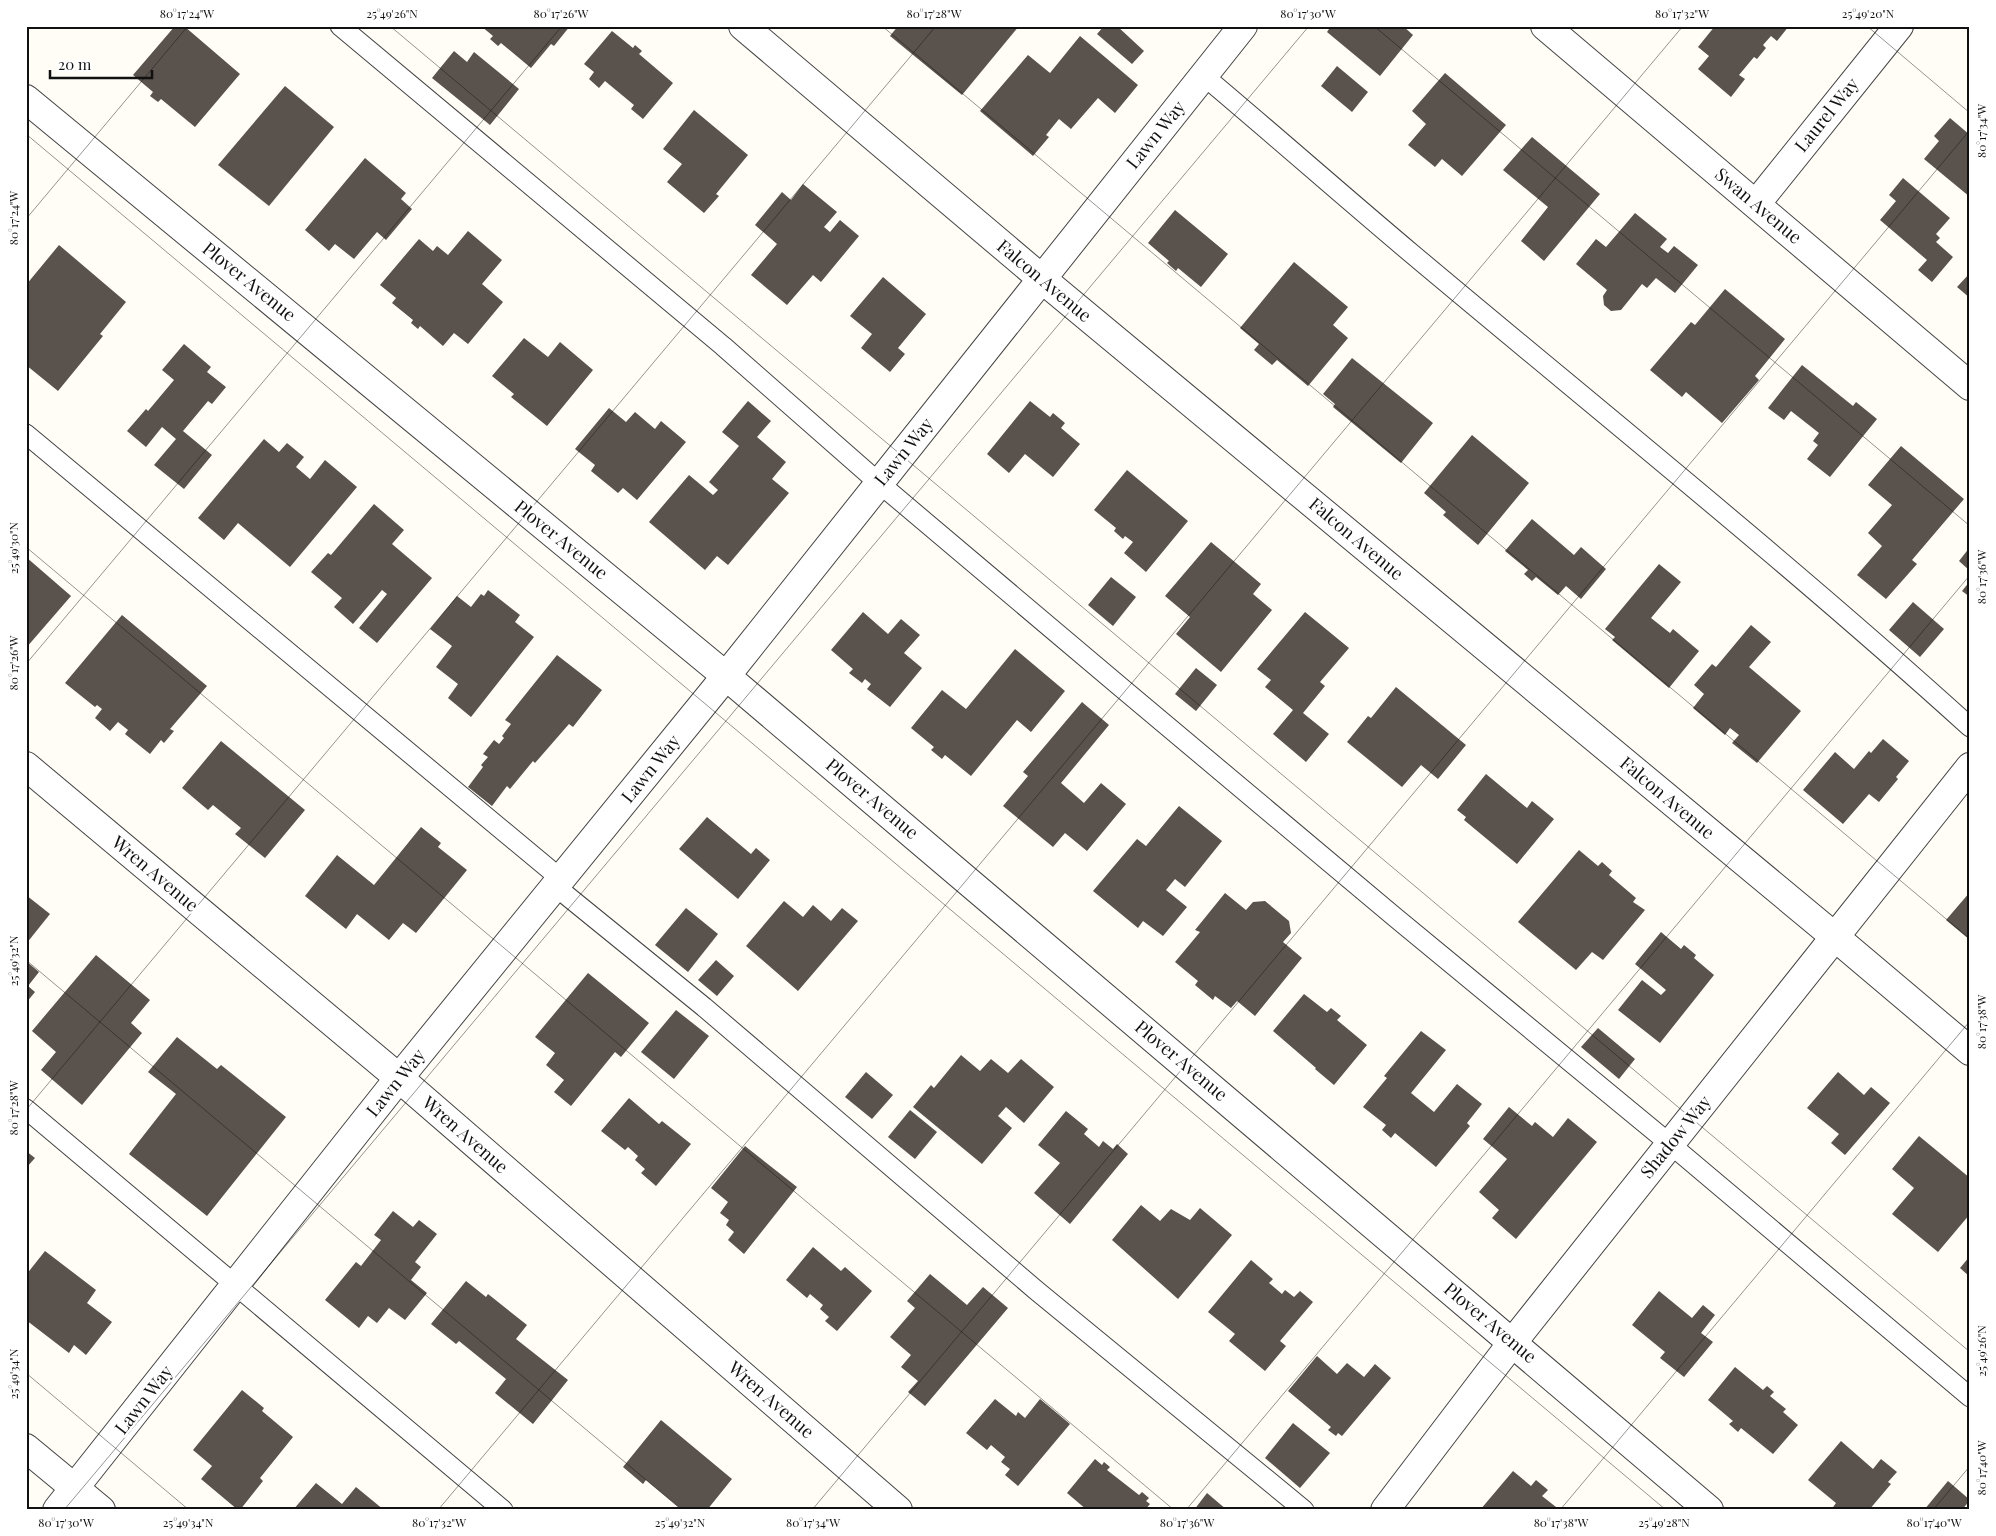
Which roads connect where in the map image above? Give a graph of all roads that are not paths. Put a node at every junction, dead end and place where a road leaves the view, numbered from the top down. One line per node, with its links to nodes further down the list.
1 (340, 26): 12 (lane)
2 (743, 26): 9 (street, Falcon Avenue)
3 (1243, 26): 6 (street, Lawn Way)
4 (1545, 26): 8 (street, Swan Avenue)
5 (1899, 26): 8 (street, Laurel Way)
6 (1204, 76): 9 (street, Lawn Way); 14 (lane)
7 (26, 99): 13 (street, Plover Avenue)
8 (1756, 204): 10 (street, Swan Avenue)
9 (1042, 279): 12 (street, Lawn Way); 18 (street, Falcon Avenue)
10 (1967, 378)
11 (26, 434): 17 (lane)
12 (879, 483): 13 (street, Lawn Way); 22 (lane)
13 (726, 676): 17 (street, Lawn Way); 24 (street, Plover Avenue)
14 (1970, 727)
15 (26, 766): 20 (street, Wren Avenue)
16 (1970, 767): 18 (street, Shadow Way)
17 (558, 883): 20 (street, Lawn Way); 32 (lane)
18 (1835, 937): 19 (street, Falcon Avenue); 22 (street, Shadow Way)
19 (1970, 1051)
20 (400, 1078): 23 (street, Lawn Way); 31 (street, Wren Avenue)
21 (26, 1109): 23 (lane)
22 (1670, 1144): 24 (street, Shadow Way); 25 (lane)
23 (235, 1285): 27 (street, Lawn Way); 30 (lane)
24 (1512, 1342): 33 (street, Shadow Way); 34 (street, Plover Avenue)
25 (1970, 1397)
26 (26, 1448): 27 (street)
27 (74, 1488): 28 (street, Lawn Way); 29 (street)
28 (57, 1510)
29 (101, 1510)
30 (503, 1510)
31 (898, 1510)
32 (1304, 1510)
33 (1385, 1510)
34 (1709, 1510)

